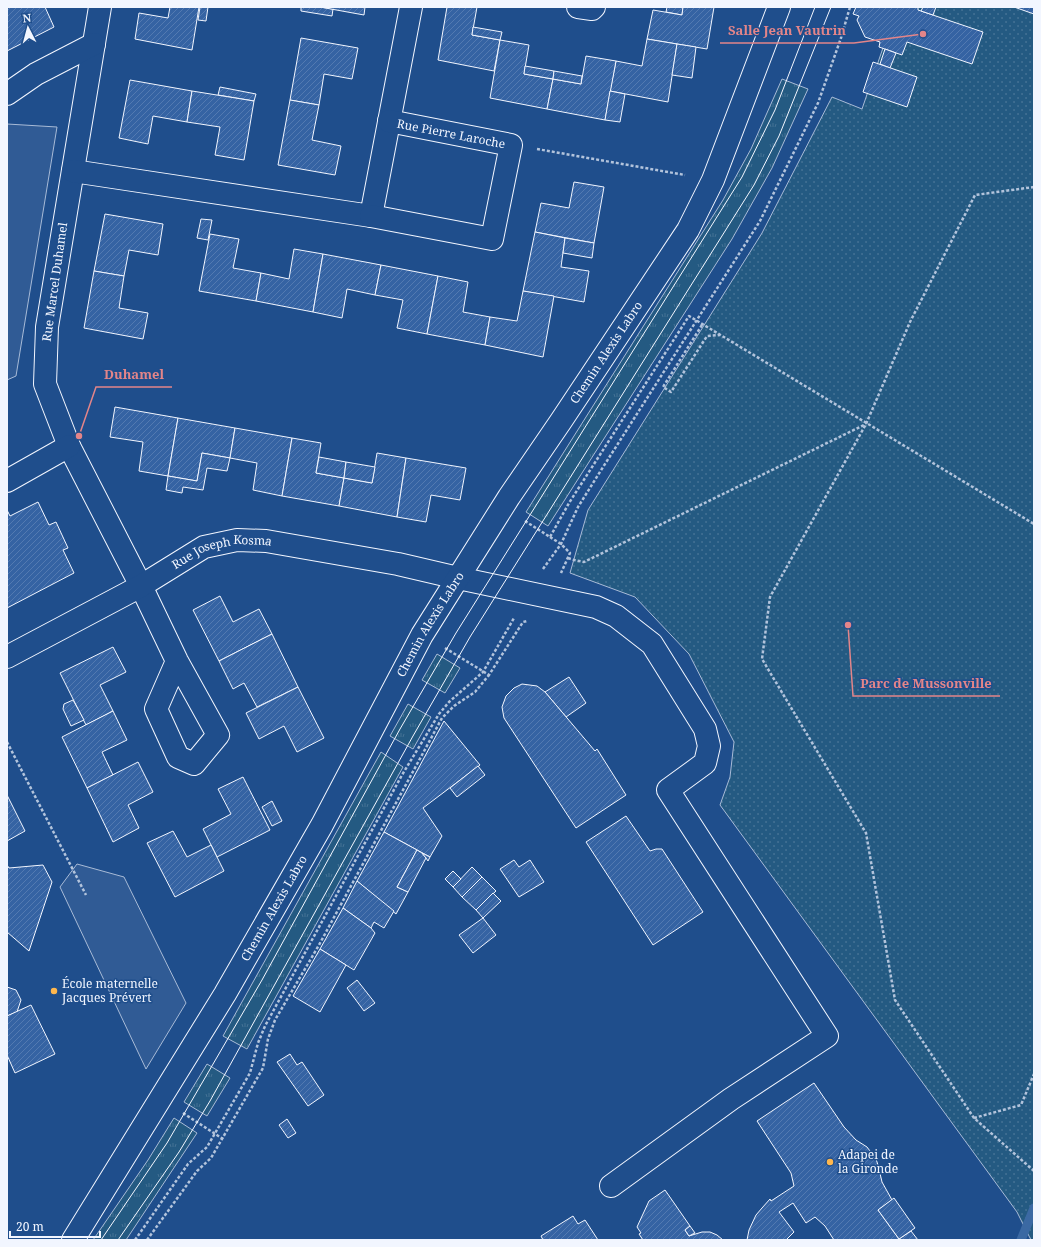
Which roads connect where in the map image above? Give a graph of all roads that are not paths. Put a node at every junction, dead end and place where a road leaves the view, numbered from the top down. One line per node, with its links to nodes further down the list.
1 (100, 7): 6 (street, Rue Marcel Duhamel)
2 (411, 7): 8 (street, Rue Pierre Laroche)
3 (578, 7): 4 (street)
4 (594, 7)
5 (779, 7): 13 (street, Chemin Alexis Labro)
6 (94, 44): 7 (street); 9 (street, Rue Marcel Duhamel)
7 (7, 94)
8 (389, 121): 10 (street, Rue Pierre Laroche); 10 (street, Rue Pierre Laroche)
9 (73, 171): 10 (street, Rue Pierre Laroche); 11 (street, Rue Marcel Duhamel)
10 (371, 216)
11 (69, 446): 12 (street); 14 (street, Rue Marcel Duhamel)
12 (7, 481)
13 (458, 578): 14 (street, Rue Joseph Kosma); 17 (street, Rue Joseph Kosma); 18 (street, Chemin Alexis Labro)
14 (141, 586): 15 (street, Rue Joseph Kosma); 16 (street, Rue Marcel Duhamel)
15 (7, 657)
16 (177, 661)
17 (611, 1186)
18 (73, 1240)

